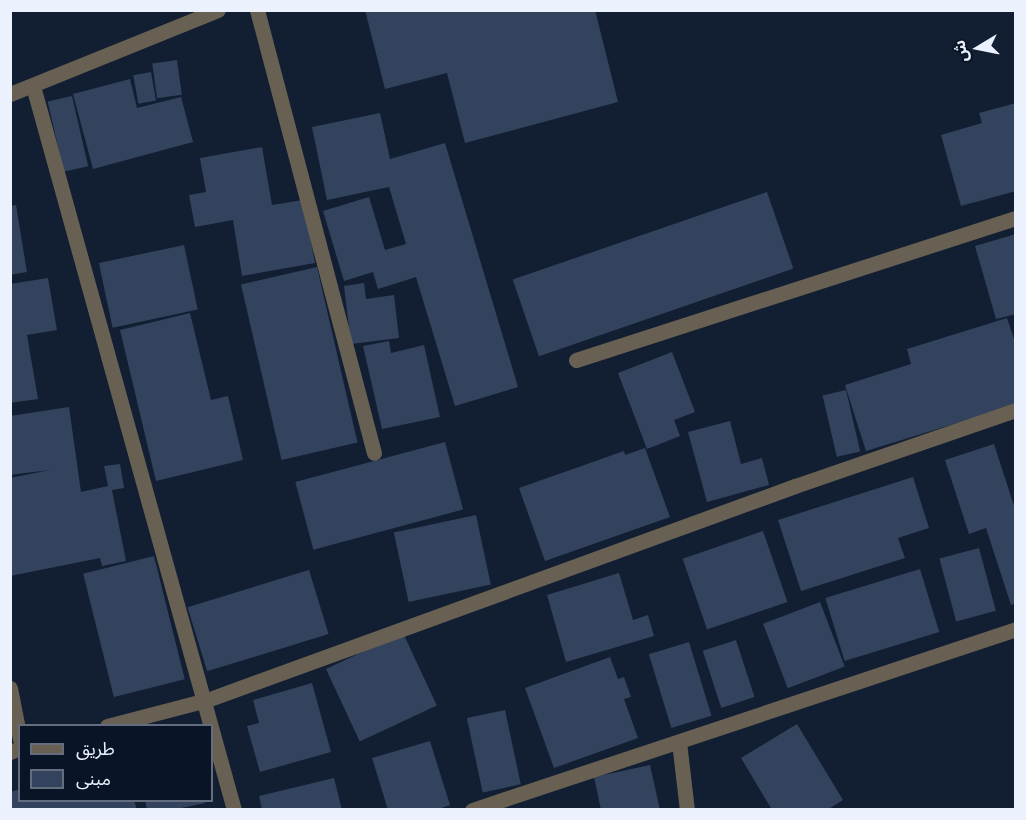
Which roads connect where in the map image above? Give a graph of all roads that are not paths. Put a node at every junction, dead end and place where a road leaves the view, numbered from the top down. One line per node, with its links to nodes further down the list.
1 (218, 10): 3 (street)
2 (257, 10): 8 (street)
3 (33, 86): 4 (street); 11 (street)
4 (10, 94)
5 (1016, 218): 6 (street)
6 (576, 360)
7 (1016, 410): 11 (street)
8 (374, 453)
9 (1016, 629): 16 (street)
10 (10, 688): 15 (street)
11 (207, 700): 12 (street); 13 (street)
12 (115, 724)
13 (213, 724)
14 (213, 724): 17 (street)
15 (18, 729)
16 (679, 742): 18 (street); 19 (street)
17 (234, 810)
18 (472, 810)
19 (687, 810)

